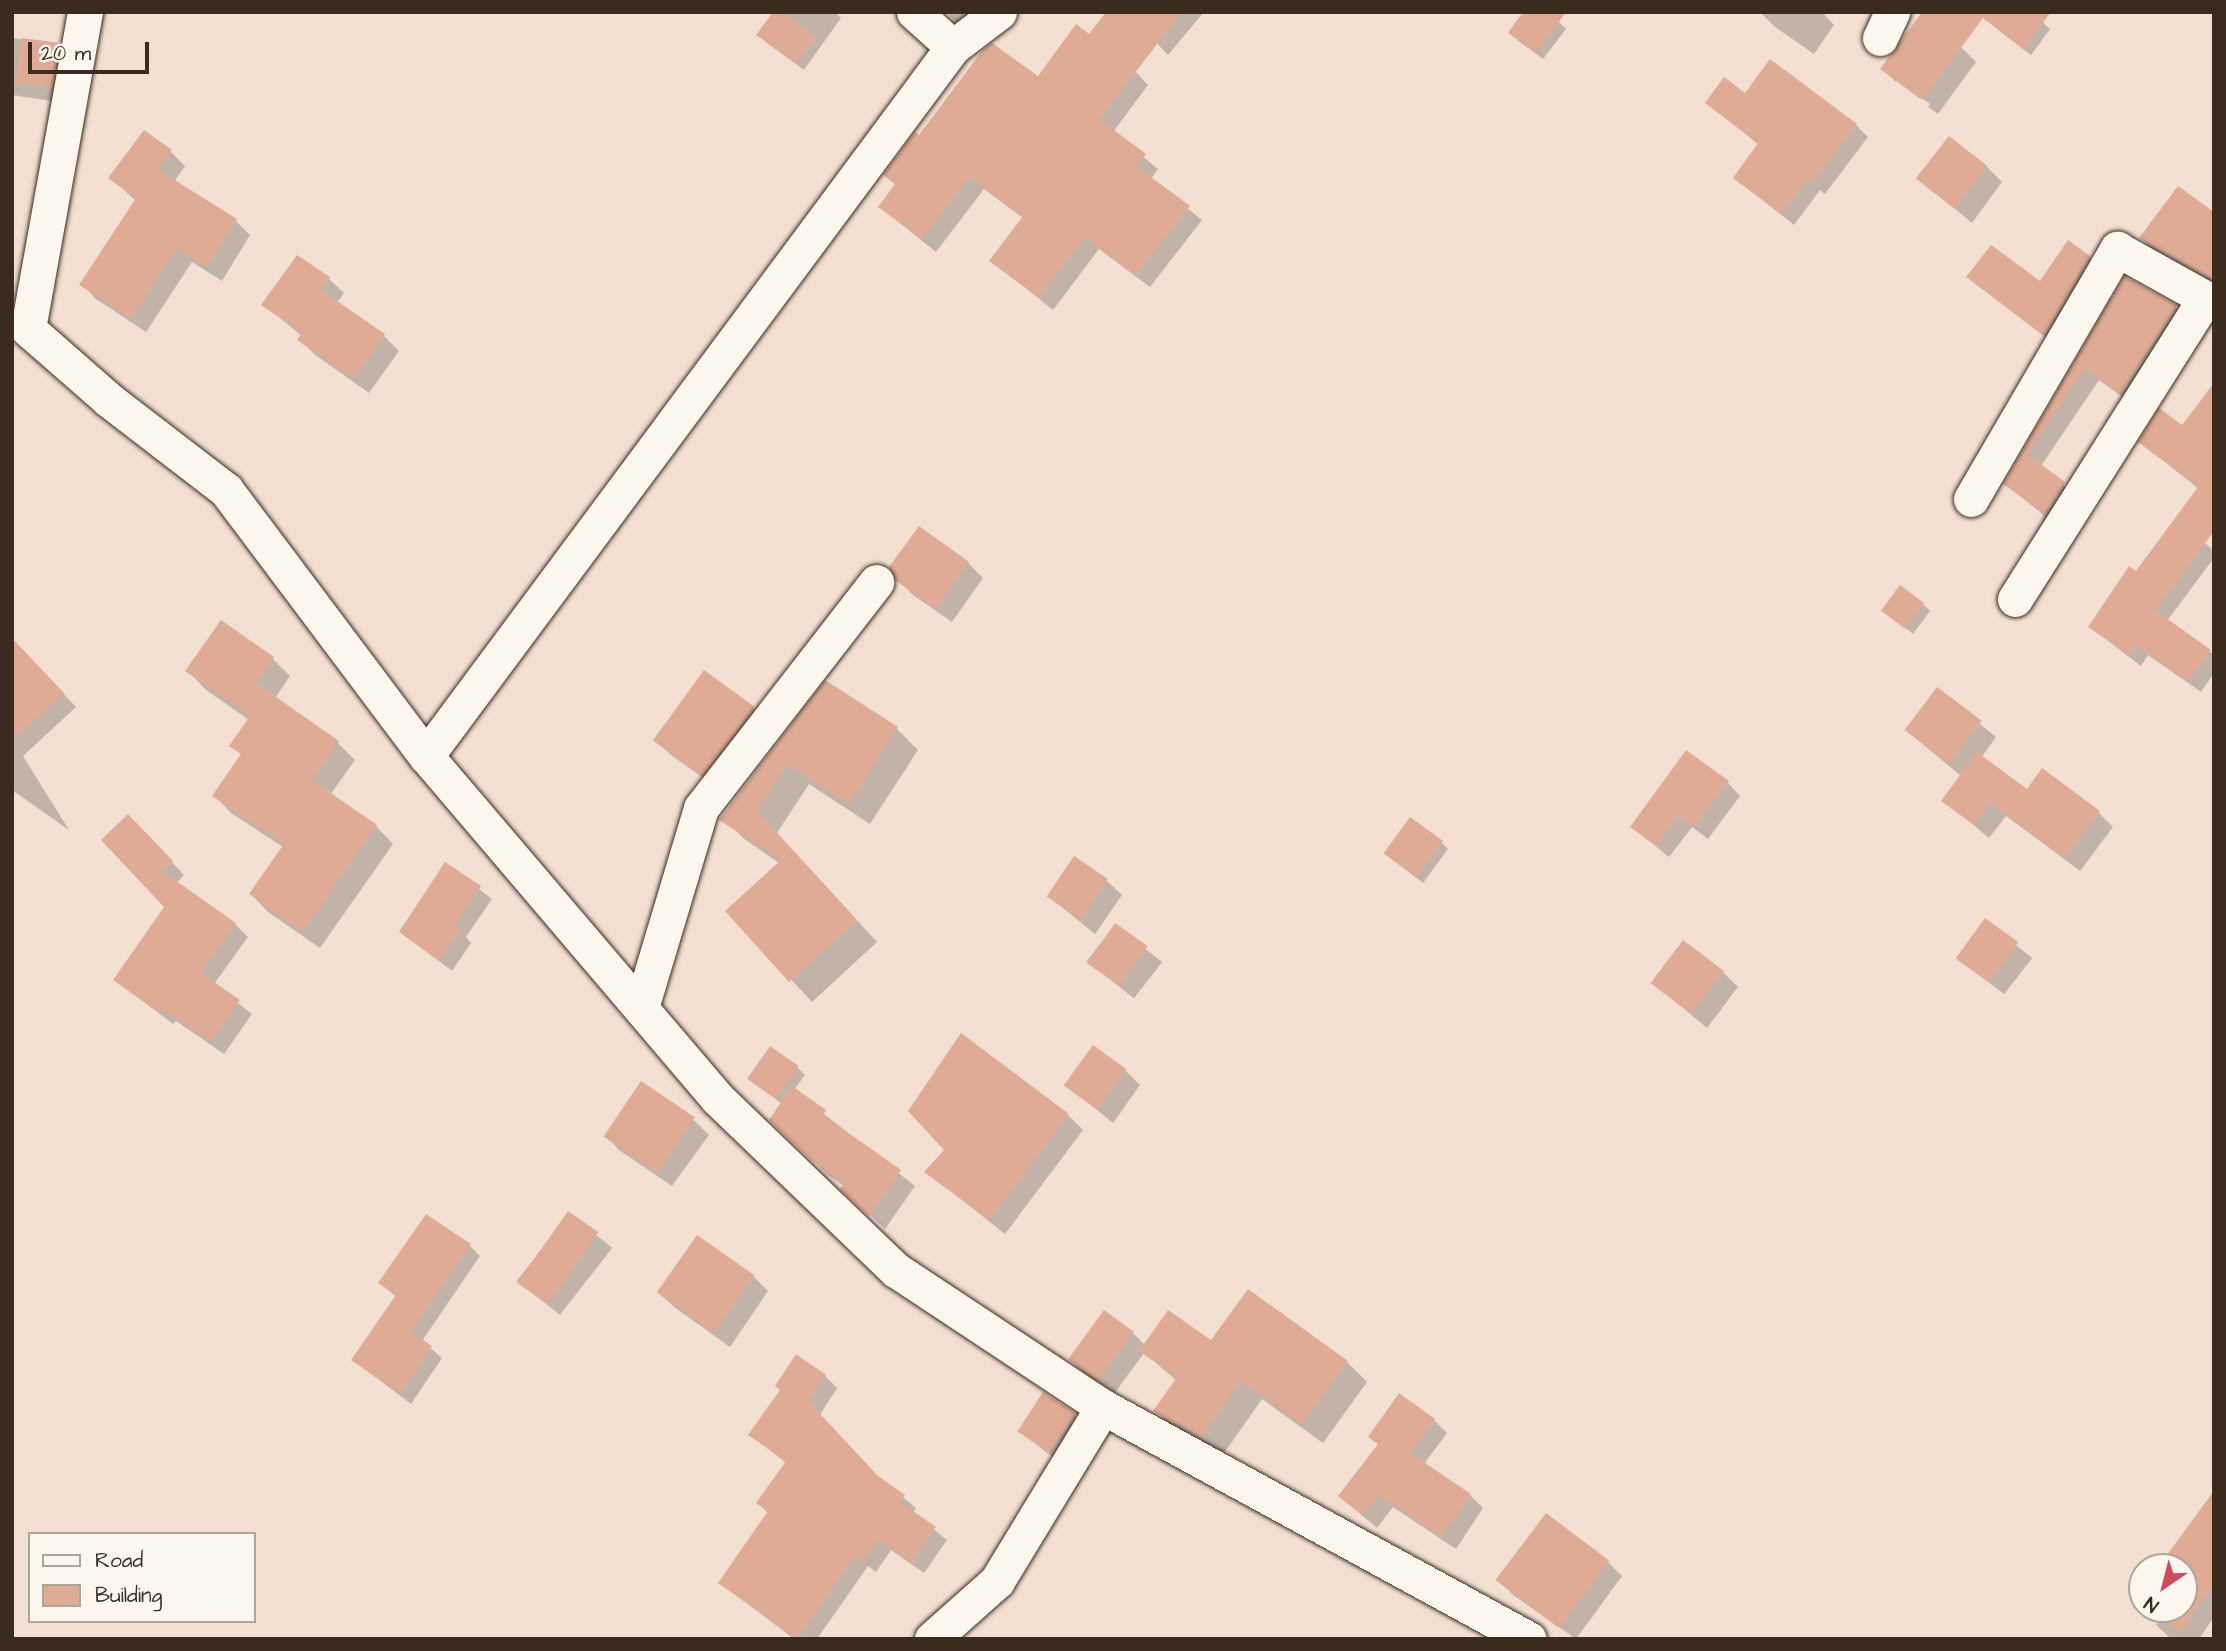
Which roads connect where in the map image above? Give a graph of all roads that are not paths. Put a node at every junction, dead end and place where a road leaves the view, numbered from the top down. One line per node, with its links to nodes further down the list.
1 (85, 12): 9 (street)
2 (914, 12): 4 (street)
3 (999, 12): 4 (street)
4 (953, 47): 9 (street)
5 (2209, 301): 6 (street); 8 (street)
6 (1971, 499)
7 (876, 582): 10 (street)
8 (2015, 599)
9 (426, 755): 10 (street)
10 (641, 1008): 11 (street)
11 (1103, 1407): 12 (street); 13 (street)
12 (933, 1639)
13 (1529, 1639)

